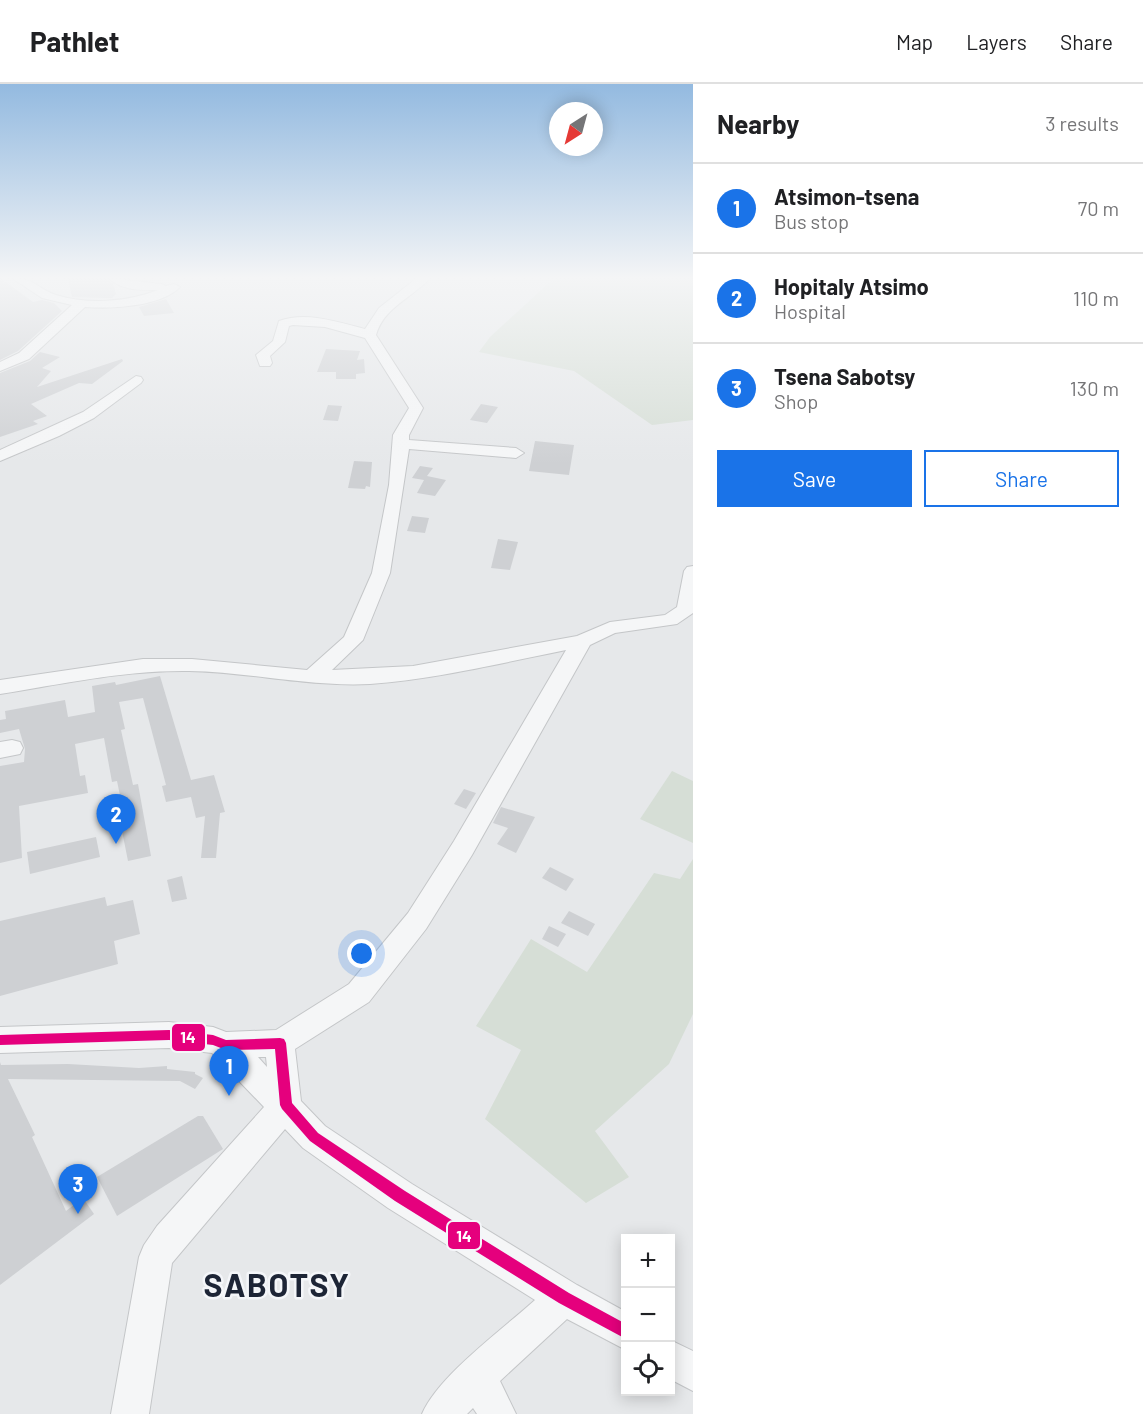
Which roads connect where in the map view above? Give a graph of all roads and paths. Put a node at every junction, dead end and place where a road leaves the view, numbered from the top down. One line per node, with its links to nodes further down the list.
1 (41, 340): 5 (street)
2 (279, 340): 4 (street)
3 (374, 340): 7 (street)
4 (266, 363)
5 (0, 368)
6 (136, 380): 9 (street)
7 (402, 444): 8 (street); 12 (street)
8 (516, 453)
9 (0, 456)
10 (693, 571): 11 (street)
11 (582, 640): 12 (street); 15 (street)
12 (312, 677): 13 (street)
13 (0, 687)
14 (0, 1040): 16 (street)
15 (280, 1043): 16 (street); 17 (street)
16 (226, 1045): 17 (street)
17 (285, 1105): 18 (street); 23 (street)
18 (564, 1298): 19 (street); 22 (street)
19 (621, 1329)
20 (675, 1361): 21 (street)
21 (693, 1372)
22 (477, 1376): 24 (street); 25 (street)
23 (130, 1414)
24 (441, 1414)
25 (497, 1414)

